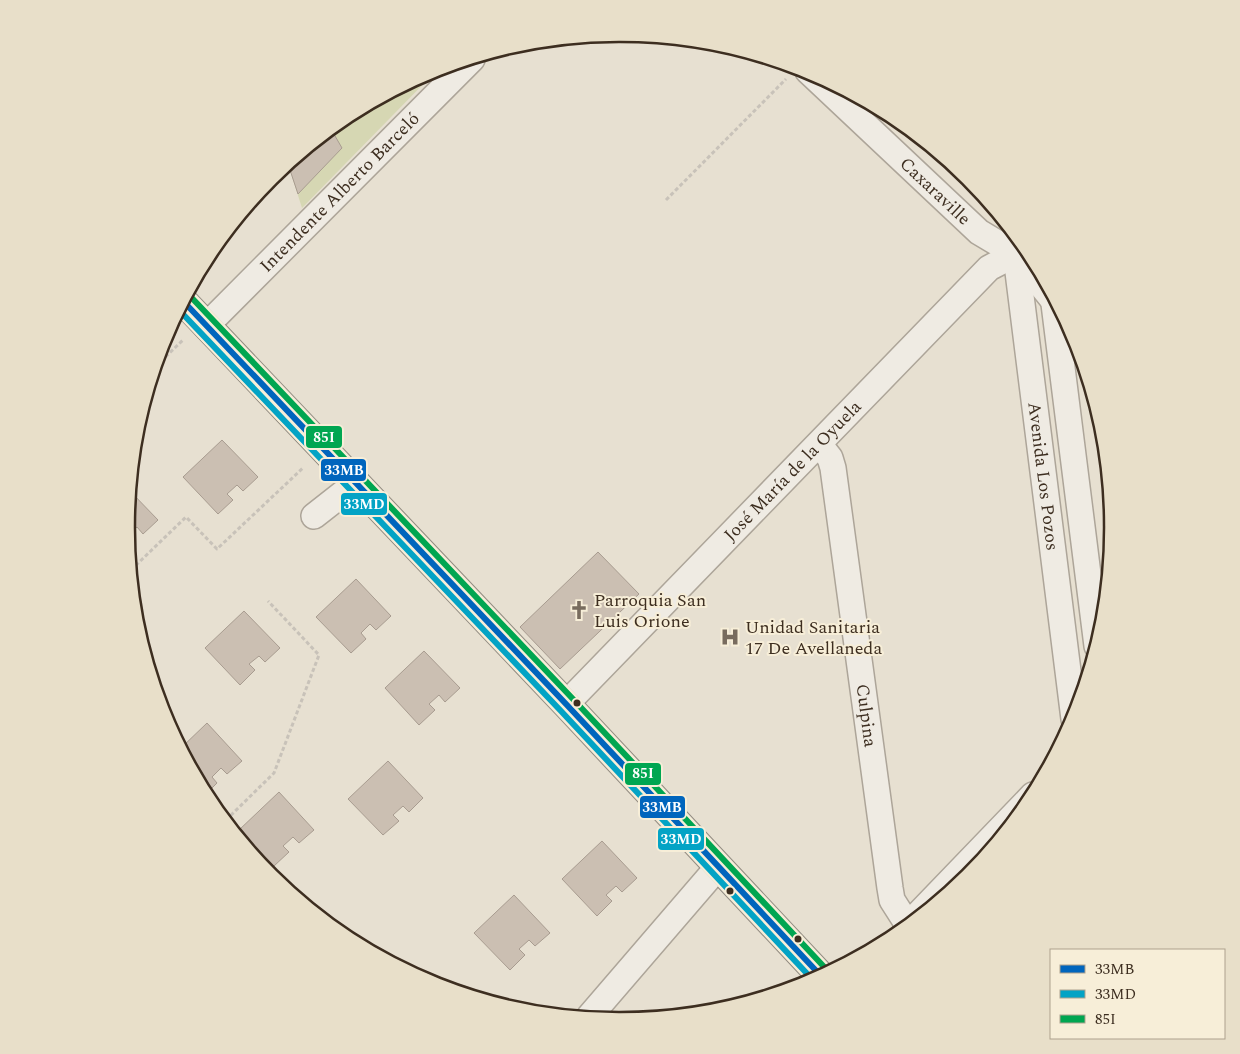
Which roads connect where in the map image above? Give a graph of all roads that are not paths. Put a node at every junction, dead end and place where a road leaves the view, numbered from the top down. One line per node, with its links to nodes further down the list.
1 (462, 69): 8 (street, Intendente Alberto Barceló)
2 (807, 80): 3 (street, Caxaraville)
3 (1011, 242)
4 (1015, 247): 9 (street, José María de la Oyuela)
5 (1019, 253): 13 (street, Avenida Los Pozos)
6 (188, 307): 8 (main road)
7 (1058, 320): 12 (street, Avenida Los Pozos)
8 (206, 326): 10 (main road)
9 (819, 444): 14 (street, José María de la Oyuela); 18 (street, Culpina)
10 (356, 483): 11 (street); 14 (main road)
11 (314, 516)
12 (1094, 624)
13 (1072, 702)
14 (566, 704): 16 (main road)
15 (984, 846): 17 (street)
16 (718, 867): 19 (main road); 20 (street)
17 (950, 882)
18 (903, 920)
19 (816, 970)
20 (595, 1010)

